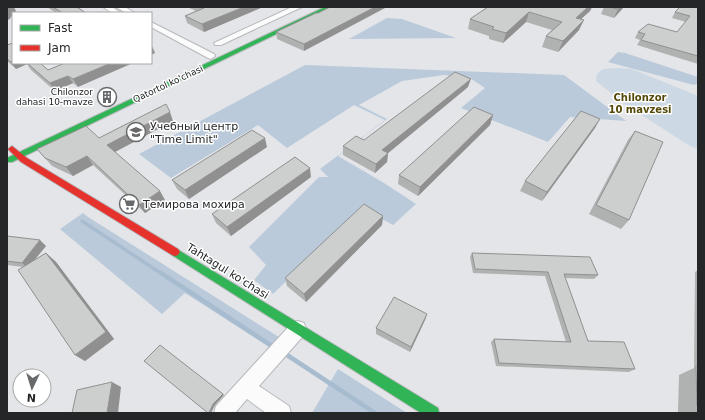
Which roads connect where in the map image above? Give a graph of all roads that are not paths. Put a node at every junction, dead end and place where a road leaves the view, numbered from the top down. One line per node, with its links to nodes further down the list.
1 (120, 7): 5 (street)
2 (298, 7): 8 (street)
3 (316, 7): 9 (main road, Qatortol ko'chasi)
4 (329, 7): 9 (main road, Qatortol ko'chasi)
5 (129, 12)
6 (152, 25): 9 (street)
7 (152, 32): 9 (street)
8 (218, 43)
9 (210, 60): 10 (main road, Qatortol ko'chasi)
10 (12, 152): 11 (main road, Qatortol ko'chasi); 12 (main road, Tahtagul ko'chasi)
11 (7, 161)
12 (298, 329): 13 (street); 16 (main road, Tahtagul ko'chasi)
13 (247, 388): 14 (street); 15 (street)
14 (223, 413)
15 (282, 413)
16 (433, 413)

